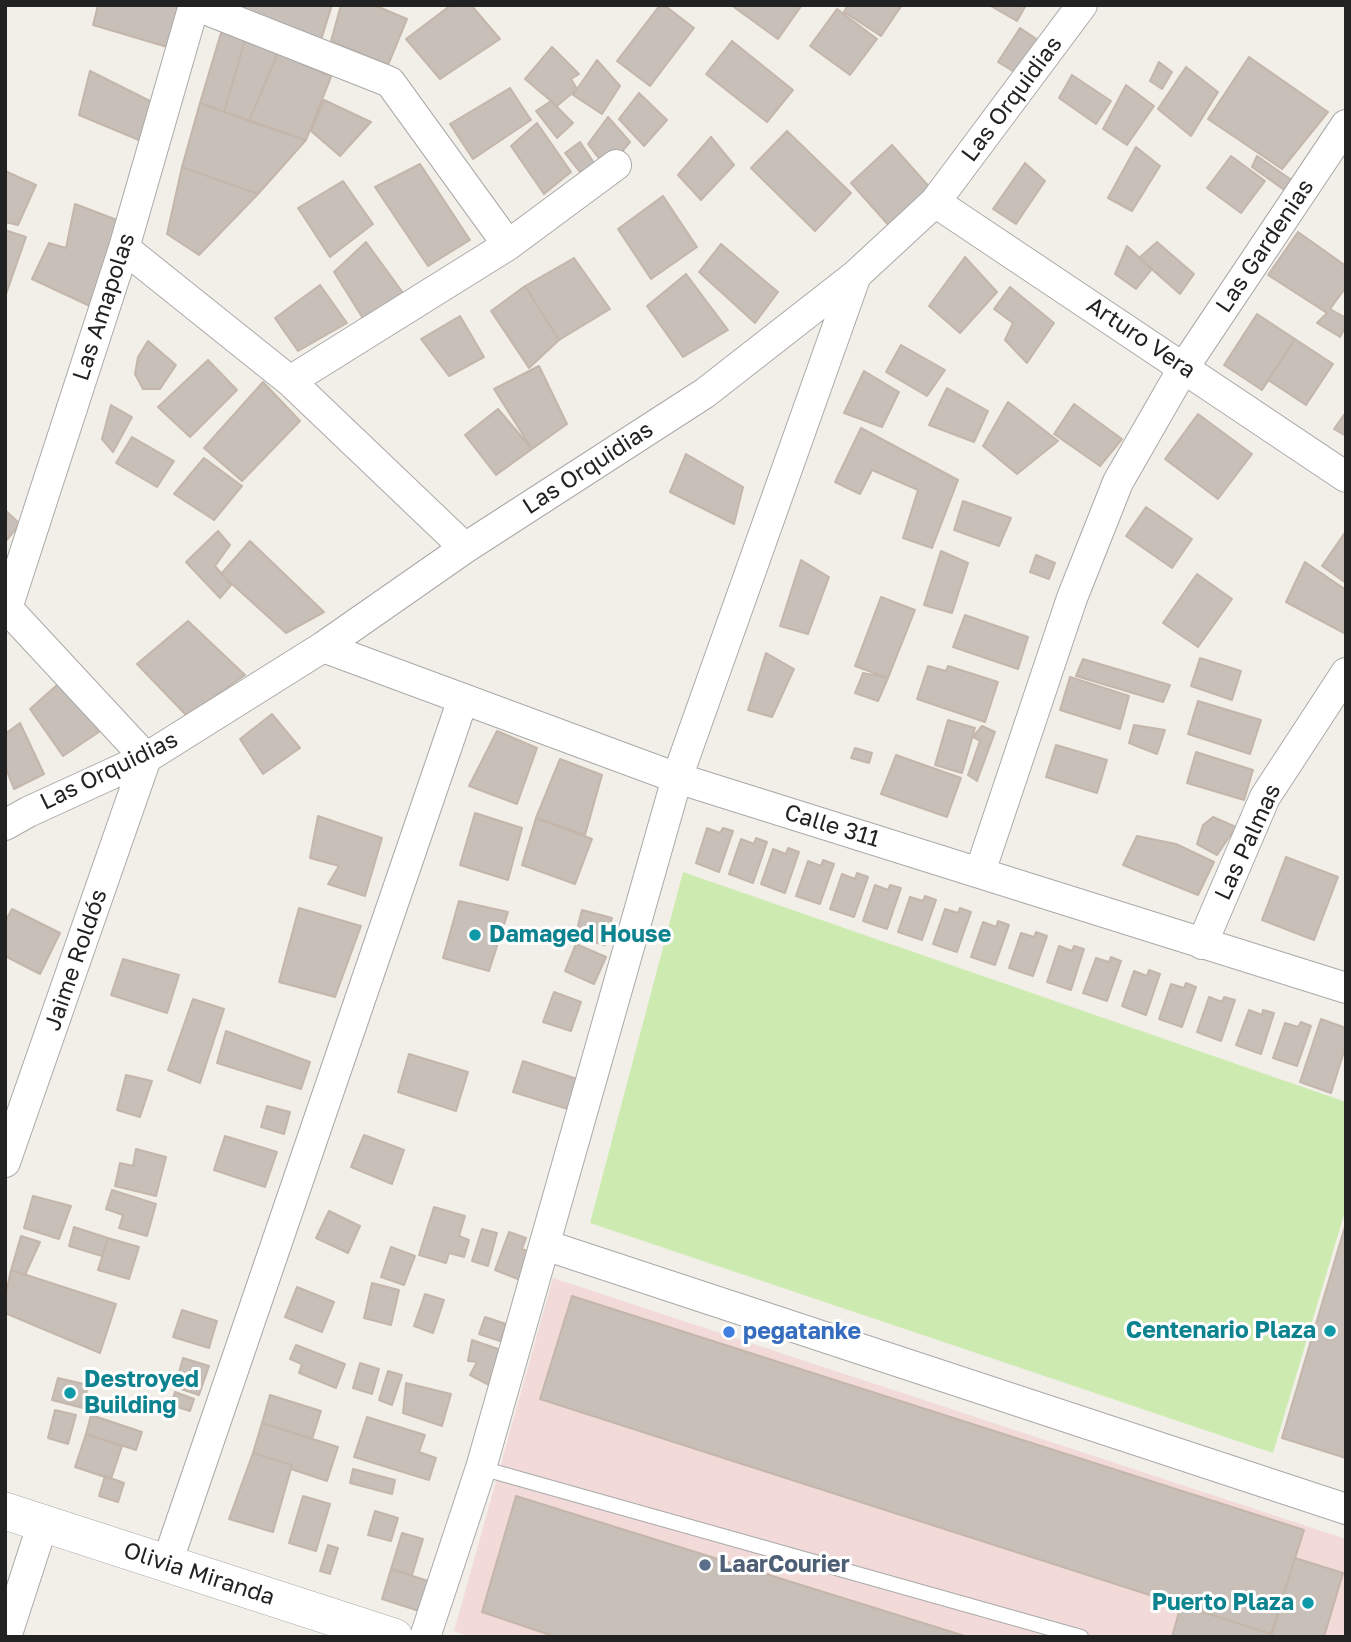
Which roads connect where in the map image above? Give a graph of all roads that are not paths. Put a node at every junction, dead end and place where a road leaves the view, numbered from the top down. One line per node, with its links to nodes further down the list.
1 (195, 5): 6 (street); 7 (street, Las Amapolas)
2 (1082, 5): 5 (street, Las Orquidias)
3 (1346, 125): 9 (street, Las Gardenias)
4 (616, 165): 6 (street)
5 (935, 202): 8 (street, Las Orquidias); 9 (street, Arturo Vera)
6 (508, 245): 10 (street)
7 (124, 247): 10 (street); 13 (street, Las Amapolas)
8 (856, 275): 12 (street, Las Orquidias); 18 (street)
9 (1184, 367): 11 (street, Arturo Vera); 20 (street, Las Gardenias)
10 (290, 382): 12 (street)
11 (1346, 477)
12 (465, 548): 14 (street, Las Orquidias)
13 (6, 607): 17 (street)
14 (323, 647): 16 (street, Calle 311); 17 (street, Las Orquidias)
15 (1346, 673): 21 (street, Las Palmas)
16 (463, 699): 18 (street, Calle 311); 29 (street)
17 (146, 758): 19 (street, Las Orquidias); 23 (street, Jaime Roldós)
18 (677, 778): 20 (street, Calle 311); 24 (street)
19 (5, 825)
20 (980, 873): 21 (street, Calle 311)
21 (1202, 944): 22 (street, Calle 311)
22 (1346, 988)
23 (5, 1162)
24 (545, 1245): 25 (street); 26 (street)
25 (481, 1468): 32 (street); 33 (lane)
26 (1346, 1509)
27 (5, 1511): 28 (street, Olivia Miranda)
28 (43, 1523): 29 (street, Olivia Miranda); 30 (street)
29 (167, 1563): 31 (street, Olivia Miranda)
30 (6, 1637)
31 (394, 1637)
32 (425, 1637)
33 (1081, 1637)

